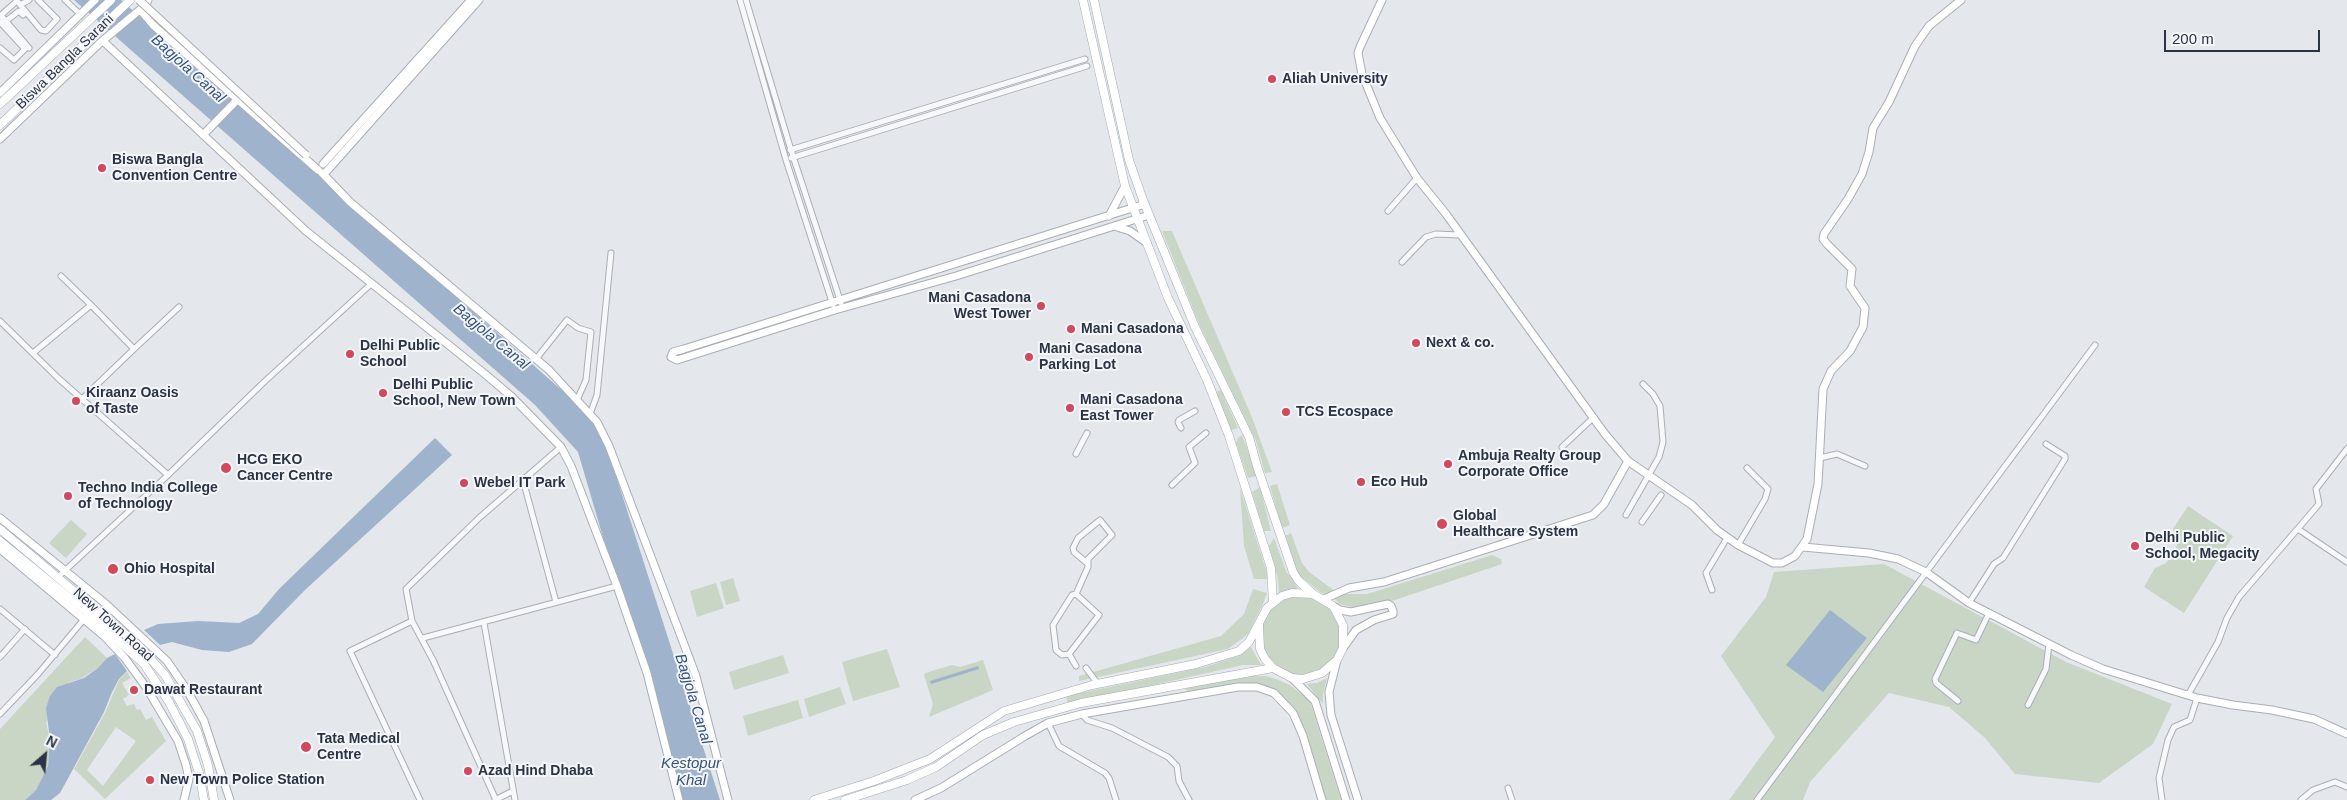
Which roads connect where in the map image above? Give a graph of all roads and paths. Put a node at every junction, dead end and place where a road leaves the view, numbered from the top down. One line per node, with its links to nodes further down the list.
1 (29, 0): 17 (street)
2 (38, 0): 17 (street)
3 (65, 0): 19 (street)
4 (95, 0): 19 (street)
5 (111, 0): 28 (main road, Biswa Bangla Sarani)
6 (130, 0): 31 (main road, Biswa Bangla Sarani)
7 (138, 0): 38 (street, bridge)
8 (148, 0): 18 (street)
9 (471, 0): 38 (street)
10 (479, 0): 38 (street)
11 (740, 0): 35 (street)
12 (746, 0): 34 (street)
13 (1083, 0): 40 (main road)
14 (1094, 0): 41 (main road)
15 (1382, 0): 39 (street)
16 (1961, 0): 78 (street)
17 (20, 5): 20 (street)
18 (141, 10): 22 (street); 29 (street)
19 (80, 14): 27 (street)
20 (1, 21): 21 (street); 23 (street); 24 (street)
21 (42, 36)
22 (105, 40): 32 (street); 33 (street)
23 (0, 48)
24 (28, 48)
25 (1085, 58): 34 (street)
26 (1087, 66): 36 (street)
27 (1, 92): 28 (main road)
28 (10, 96): 30 (main road, Biswa Bangla Sarani)
29 (235, 102): 32 (street); 38 (street)
30 (0, 104)
31 (0, 125)
32 (205, 133): 53 (street)
33 (0, 139)
34 (791, 150): 35 (street); 36 (street)
35 (784, 152): 37 (street)
36 (794, 157): 37 (street); 54 (street)
37 (786, 160): 55 (street)
38 (321, 169): 63 (street)
39 (1417, 178): 43 (street); 48 (street)
40 (1125, 186): 42 (main road); 45 (street)
41 (1145, 204): 42 (street); 44 (main road)
42 (1134, 208): 45 (street); 46 (main road)
43 (1388, 211)
44 (1149, 215): 46 (street); 105 (main road)
45 (1110, 216): 54 (street)
46 (1138, 220): 47 (street); 49 (main road)
47 (1116, 227): 49 (street); 58 (street)
48 (1457, 230): 51 (street); 69 (street)
49 (1147, 243): 108 (main road)
50 (611, 253): 68 (street)
51 (1402, 262)
52 (61, 276): 56 (street)
53 (371, 284): 74 (street); 83 (street)
54 (840, 299): 55 (street); 58 (street)
55 (832, 301): 58 (street); 58 (street)
56 (91, 305): 61 (street); 62 (street)
57 (179, 307): 61 (street)
58 (838, 309)
59 (0, 321): 62 (street)
60 (2095, 344): 100 (street)
61 (134, 349): 65 (street)
62 (33, 353): 65 (street)
63 (536, 359): 66 (street); 66 (street)
64 (1643, 384): 82 (street)
65 (82, 399): 83 (street)
66 (577, 400): 68 (street)
67 (1195, 410): 70 (street)
68 (590, 414): 155 (street)
69 (1594, 417): 75 (street); 79 (street)
70 (1180, 428)
71 (1087, 432): 77 (street)
72 (1206, 433): 85 (street)
73 (2046, 444): 109 (street)
74 (561, 447): 84 (street); 102 (street)
75 (1562, 447)
76 (2347, 449): 91 (street)
77 (1076, 454)
78 (1820, 458): 80 (street); 95 (street)
79 (1628, 460): 82 (street); 106 (street)
80 (1865, 466)
81 (1747, 468): 94 (street)
82 (1645, 474): 86 (street); 87 (street)
83 (168, 475): 99 (street)
84 (523, 480): 107 (street); 114 (street)
85 (1172, 484)
86 (1663, 491): 89 (street); 92 (street)
87 (1626, 515)
88 (0, 518): 99 (street)
89 (1642, 522)
90 (0, 529): 101 (main road, New Town Road)
91 (2298, 529): 97 (street); 133 (street)
92 (1727, 538): 94 (street); 103 (street)
93 (0, 541): 113 (main road)
94 (1738, 545): 95 (street)
95 (1803, 547): 100 (street)
96 (0, 549): 113 (street)
97 (2347, 562)
98 (1087, 563): 98 (street); 104 (street)
99 (65, 570): 101 (street); 150 (street)
100 (1926, 572): 109 (street); 165 (street)
101 (58, 577): 149 (main road, New Town Road)
102 (616, 586): 107 (street); 154 (street)
103 (1712, 590)
104 (1076, 594): 122 (street); 122 (street)
105 (1313, 594): 106 (main road); 108 (main road)
106 (1324, 599): 110 (main road)
107 (556, 602): 115 (street)
108 (1273, 602): 116 (main road)
109 (1970, 603): 112 (street)
110 (1333, 606): 120 (main road); 120 (street)
111 (0, 610): 117 (street)
112 (1989, 613): 119 (street); 136 (street)
113 (86, 616): 121 (street); 131 (street); 132 (main road)
114 (412, 621): 118 (street); 151 (street)
115 (484, 623): 118 (street); 146 (street)
116 (1258, 625): 127 (main road); 129 (main road)
117 (24, 629): 121 (street); 123 (street)
118 (422, 638): 152 (street)
119 (2049, 644): 133 (street); 137 (street)
120 (1343, 648): 124 (main road)
121 (55, 654): 138 (street)
122 (1069, 654): 125 (street)
123 (0, 657)
124 (1337, 660): 128 (main road); 163 (street)
125 (1076, 666)
126 (1086, 668): 129 (street)
127 (1273, 668): 128 (main road); 130 (main road)
128 (1292, 678): 162 (street)
129 (1098, 684): 156 (main road)
130 (1181, 684): 134 (street); 157 (main road)
131 (146, 687): 132 (street); 142 (street)
132 (162, 689): 143 (main road)
133 (2188, 695): 135 (street)
134 (1183, 696): 139 (street); 161 (street)
135 (2197, 698): 141 (street); 166 (street)
136 (1958, 701)
137 (2028, 705)
138 (0, 714)
139 (1082, 714): 140 (street); 160 (street)
140 (1048, 723): 158 (street); 159 (street)
141 (2347, 734)
142 (187, 768): 143 (street); 147 (street)
143 (199, 773): 148 (main road)
144 (2347, 787): 167 (street)
145 (1508, 788): 164 (street)
146 (513, 791): 152 (street); 153 (street)
147 (184, 800)
148 (204, 800)
149 (214, 800)
150 (230, 800)
151 (420, 800)
152 (496, 800)
153 (515, 800)
154 (679, 800)
155 (728, 800)
156 (814, 800)
157 (845, 800)
158 (915, 800)
159 (1116, 800)
160 (1189, 800)
161 (1322, 800)
162 (1346, 800)
163 (1358, 800)
164 (1512, 800)
165 (1757, 800)
166 (2162, 800)
167 (2301, 800)

